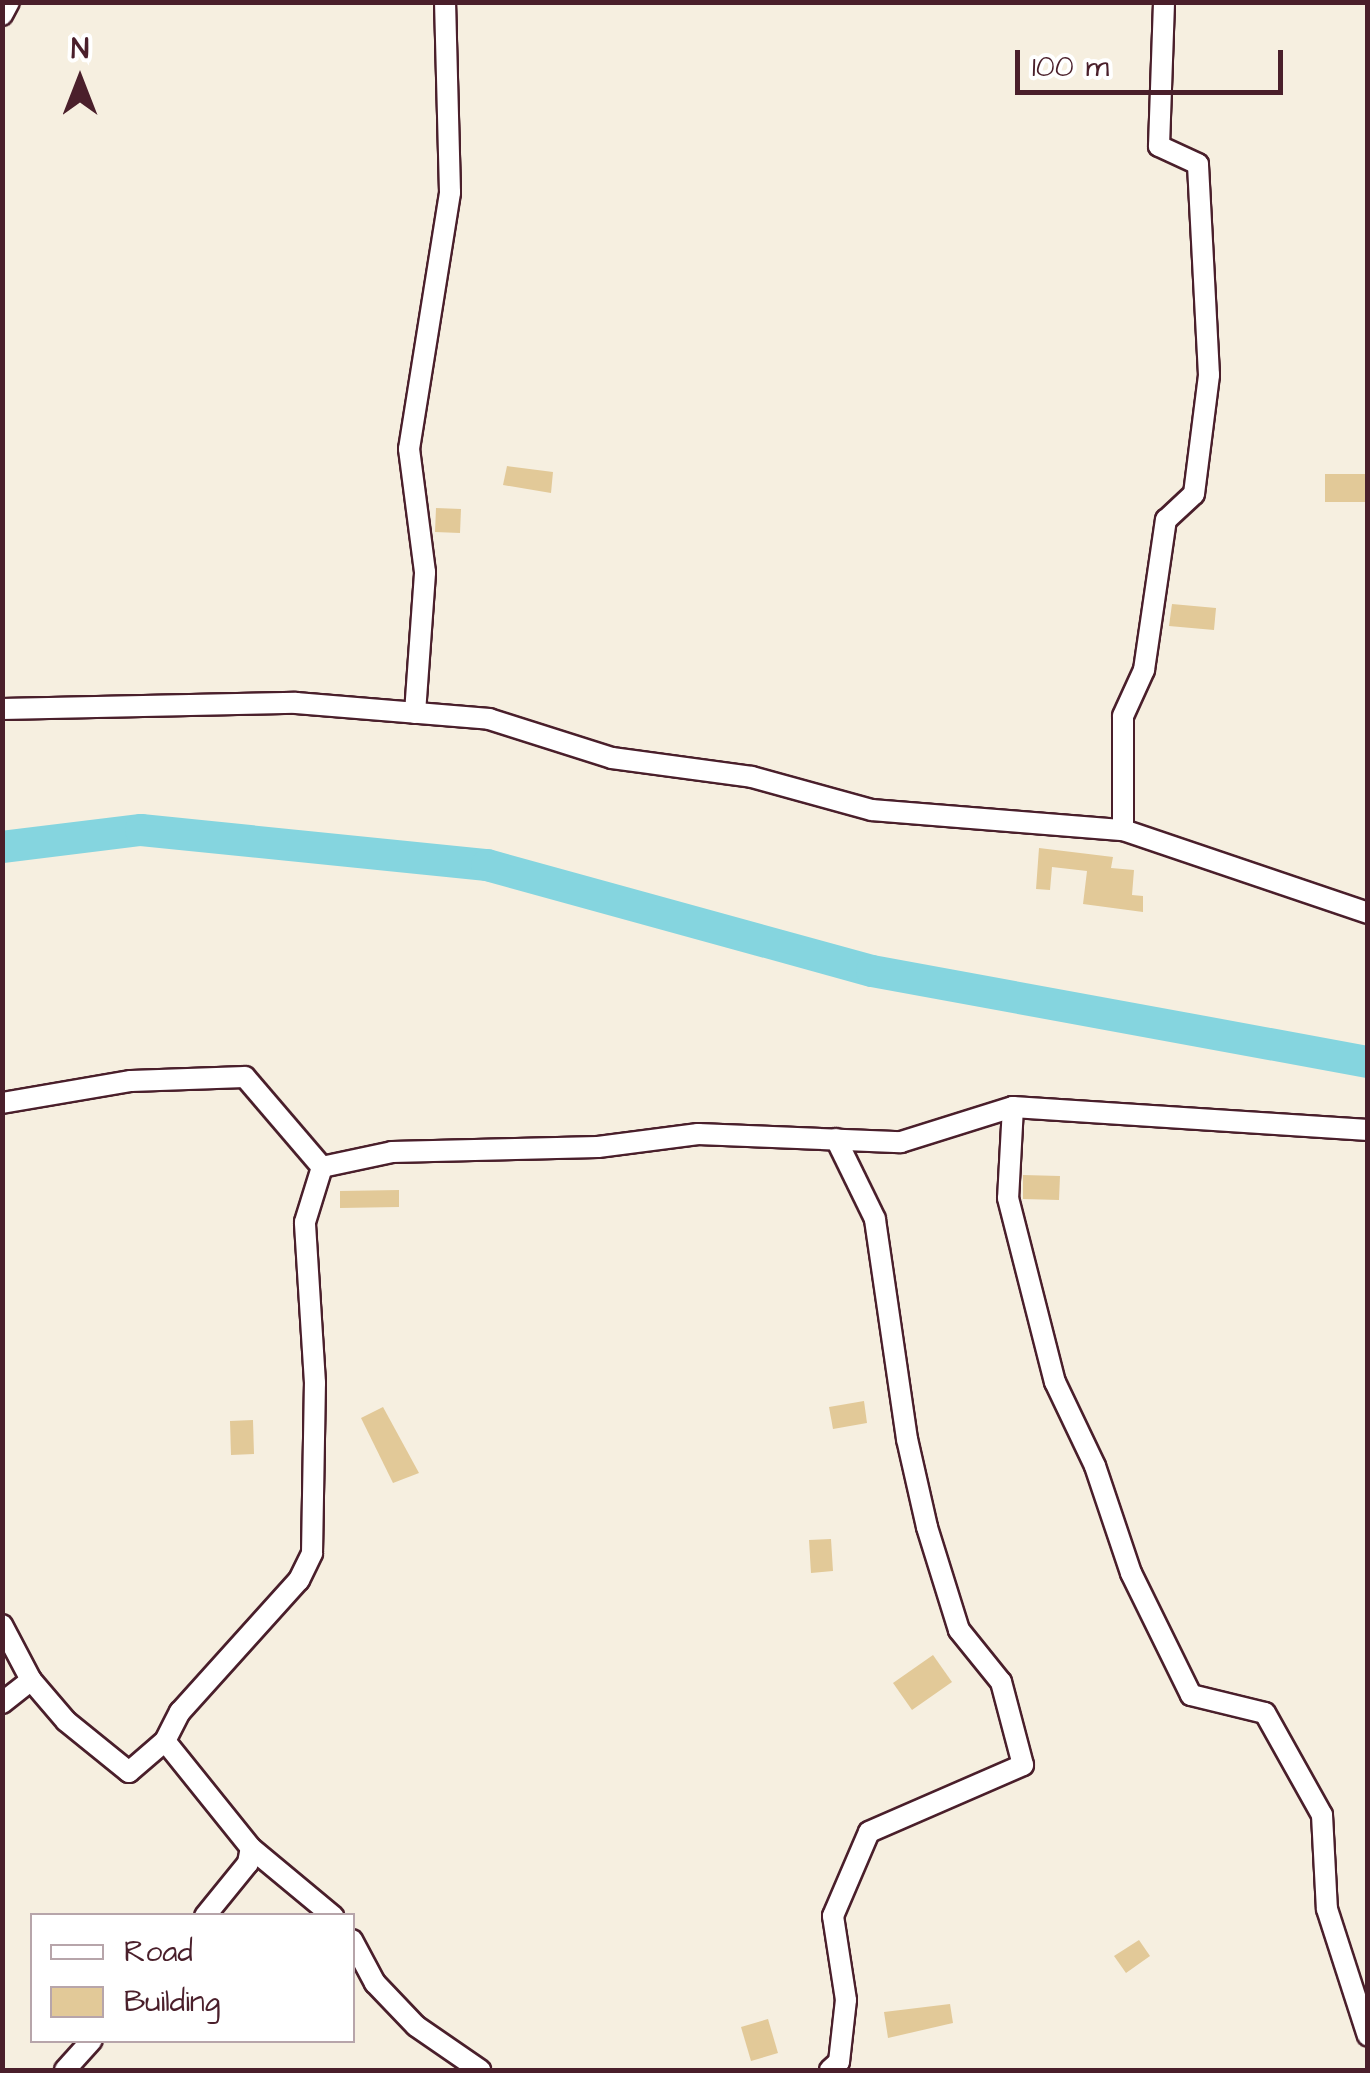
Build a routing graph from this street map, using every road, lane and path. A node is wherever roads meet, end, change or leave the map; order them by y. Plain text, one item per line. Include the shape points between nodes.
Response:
1 (9, 2) edge
2 (445, 2) edge
3 (1164, 2) edge
4 (2, 15) edge
5 (2, 709) edge
6 (415, 713) junction
7 (1123, 830) junction
8 (1368, 913) edge
9 (2, 1103) edge
10 (1012, 1107) junction
11 (1368, 1130) edge
12 (836, 1138) junction
13 (322, 1167) junction
14 (2, 1625) edge
15 (31, 1680) junction
16 (2, 1703) edge
17 (165, 1740) junction
18 (251, 1848) junction
19 (207, 1913) edge
20 (329, 1913) edge
21 (355, 1946) edge
22 (1368, 2036) edge
23 (89, 2043) edge
24 (65, 2070) edge
25 (480, 2070) edge
26 (830, 2070) edge

1 - 4 street
2 - 6 street via 450,192 409,449 425,572
3 - 7 street via 1159,146 1198,164 1208,376 1194,494 1166,520 1144,670 1123,716
5 - 6 street via 296,703
6 - 7 street via 489,719 612,758 752,776 872,810
7 - 8 street
9 - 13 street via 131,1081 246,1077
10 - 11 street
10 - 12 street via 901,1142
10 - 22 street via 1008,1198 1055,1382 1095,1466 1132,1572 1191,1695 1265,1713 1322,1815 1327,1909
12 - 13 street via 698,1134 598,1147 392,1152
12 - 26 street via 875,1220 907,1439 927,1527 959,1630 1001,1682 1023,1764 869,1832 833,1916 846,2000 839,2062
13 - 17 street via 305,1222 314,1383 312,1553 299,1580 180,1712
14 - 15 street
15 - 16 street
15 - 17 street via 66,1721 129,1772
17 - 18 street
18 - 19 street via 248,1862
18 - 20 street
21 - 25 street via 375,1984 402,2012
23 - 24 street

